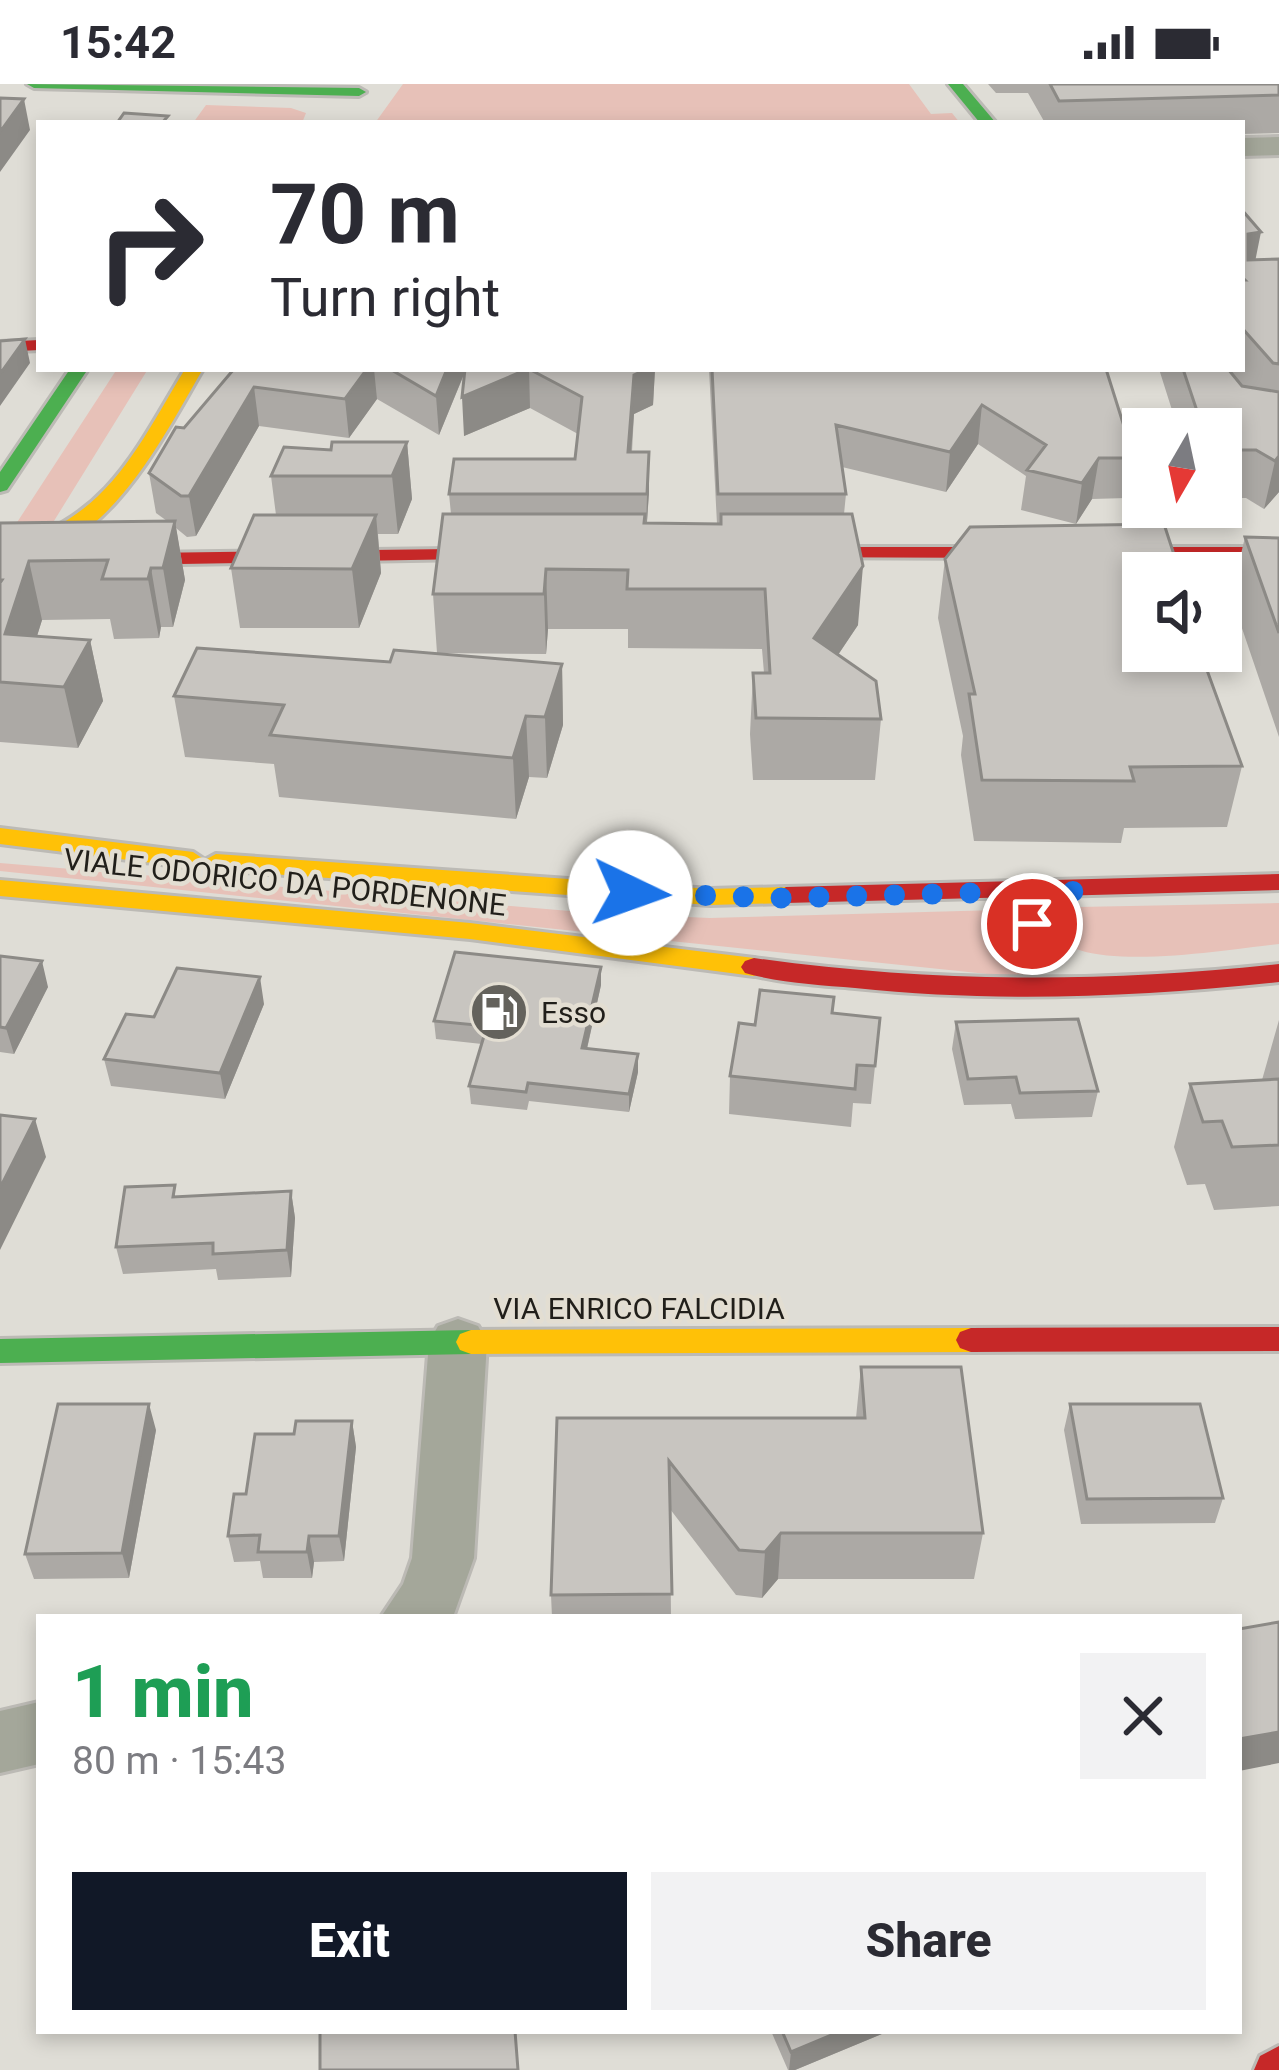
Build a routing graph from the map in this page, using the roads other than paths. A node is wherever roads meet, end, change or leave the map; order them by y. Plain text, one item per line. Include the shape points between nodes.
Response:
1 (34, 84) edge
2 (955, 84) edge
3 (361, 88) edge
4 (345, 120) edge
5 (985, 120) edge
6 (1279, 146) edge
7 (1245, 147) edge
8 (36, 345) edge
9 (0, 347) edge
10 (77, 372) edge
11 (191, 372) edge
12 (131, 471) junction
13 (0, 486) edge
14 (0, 547) edge
15 (1279, 553) edge
16 (242, 554) junction
17 (550, 554) edge
18 (736, 554) edge
19 (0, 560) edge
20 (0, 836) edge
21 (0, 847) edge
22 (194, 860) junction
23 (1279, 882) edge
24 (0, 888) edge
25 (1078, 890) junction
26 (1039, 910) dead end
27 (1050, 956) dead end
28 (1279, 963) edge
29 (1279, 973) edge
30 (1279, 1339) edge
31 (458, 1342) junction
32 (0, 1351) edge
33 (416, 1614) edge
34 (36, 1733) edge
35 (0, 1742) edge

1 - 3 main road
2 - 5 main road
3 - 4 main road
6 - 7 street
8 - 9 main road
10 - 13 main road
11 - 12 main road
12 - 14 main road via 68,539
12 - 16 main road via 136,526 159,540
15 - 18 main road
16 - 17 main road
16 - 19 main road
20 - 22 main road
21 - 22 main road, VIALE ODORICO DA PORDENONE
22 - 25 main road, VIALE ODORICO DA PORDENONE via 710,897
23 - 25 main road, VIALE ODORICO DA PORDENONE
24 - 29 main road, VIALE ODORICO DA PORDENONE via 229,905 931,988 1083,991
25 - 26 main road
27 - 28 main road via 1103,969
30 - 31 main road, VIA ENRICO FALCIDIA
31 - 32 main road, VIA ENRICO FALCIDIA
31 - 33 street via 443,1558
34 - 35 street

